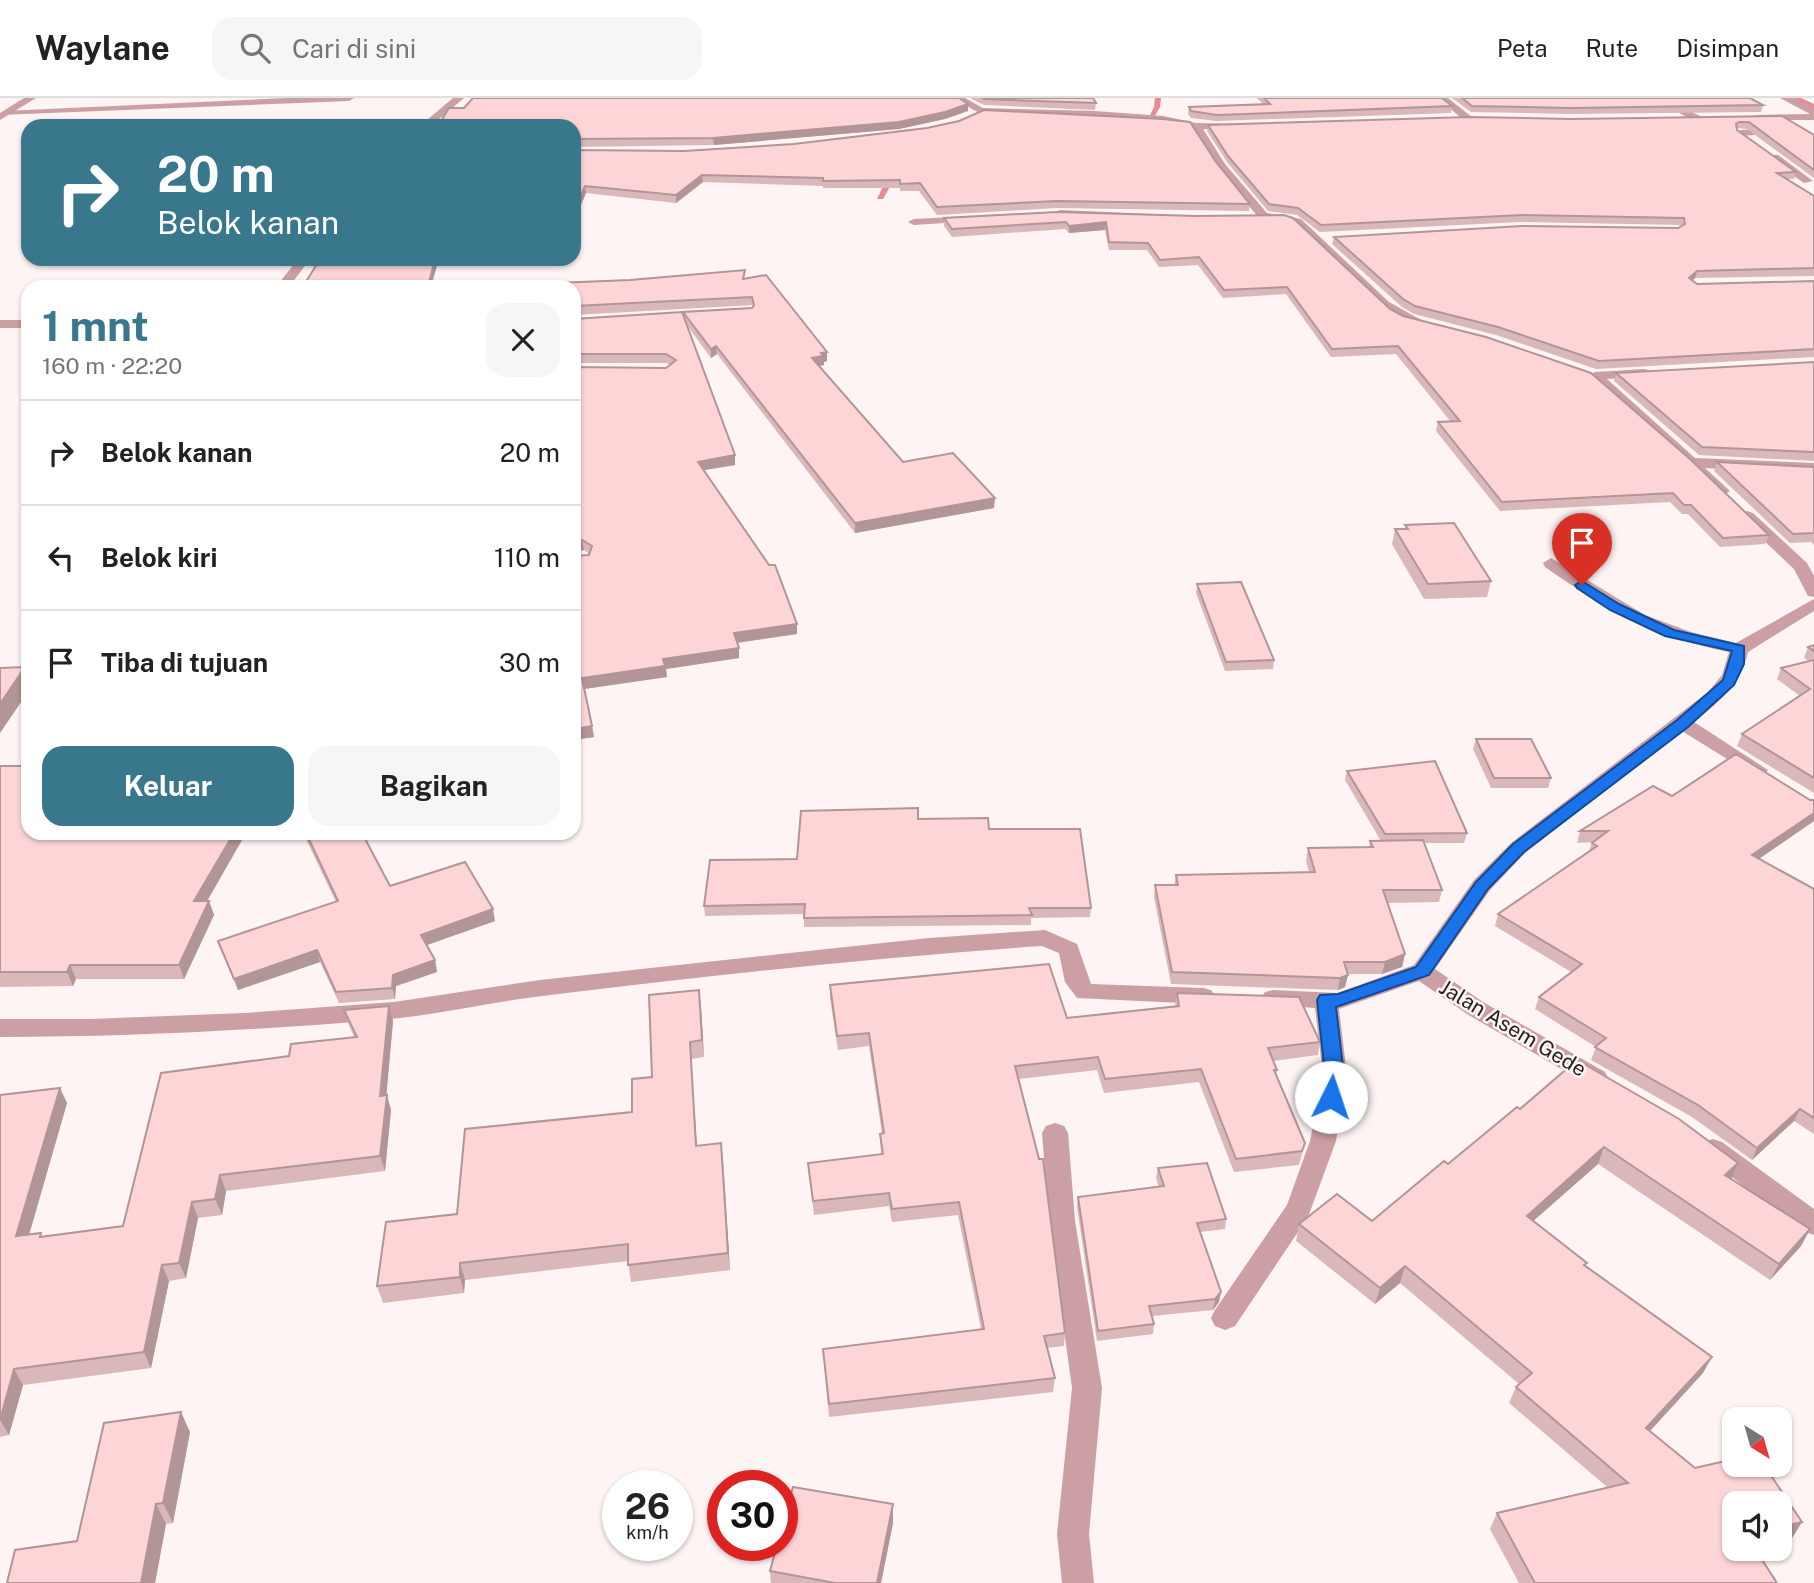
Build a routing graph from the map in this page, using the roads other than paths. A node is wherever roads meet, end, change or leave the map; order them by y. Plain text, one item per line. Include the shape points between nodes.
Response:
1 (31, 98) edge
2 (349, 98) edge
3 (459, 98) edge
4 (958, 98) edge
5 (1442, 98) edge
6 (1786, 98) edge
7 (1675, 107) edge
8 (981, 111) junction
9 (1814, 114) edge
10 (1, 115) edge
11 (970, 118) edge
12 (1468, 118) junction
13 (1482, 118) edge
14 (1711, 118) edge
15 (1749, 118) edge
16 (434, 119) edge
17 (1454, 119) edge
18 (1670, 119) edge
19 (1698, 119) junction
20 (1196, 126) junction
21 (1244, 126) edge
22 (1792, 131) edge
23 (1752, 141) edge
24 (1763, 149) edge
25 (1808, 181) edge
26 (1044, 214) edge
27 (979, 218) edge
28 (1184, 218) edge
29 (914, 222) dead end
30 (298, 266) edge
31 (288, 280) edge
32 (0, 324) edge
33 (21, 324) edge
34 (1431, 325) edge
35 (1664, 372) edge
36 (1694, 463) junction
37 (1814, 468) edge
38 (1551, 562) dead end
39 (1814, 592) edge
40 (1814, 604) edge
41 (1739, 649) junction
42 (1682, 723) junction
43 (1770, 778) edge
44 (1422, 971) junction
45 (1326, 1000) junction
46 (0, 1028) edge
47 (1621, 1092) edge
48 (1055, 1133) dead end
49 (1693, 1134) edge
50 (1814, 1224) edge
51 (1225, 1318) dead end
52 (1078, 1583) edge

1 - 10 street
2 - 10 street
3 - 16 street
4 - 8 street
5 - 12 street
6 - 9 street
7 - 19 street
8 - 11 street
8 - 20 street via 1139,117
9 - 15 street
12 - 13 street
12 - 17 street
14 - 19 street
18 - 19 street
20 - 21 street
20 - 34 street via 1256,216 1293,219 1321,238 1384,305
22 - 23 street via 1741,133
24 - 25 street
26 - 28 street
27 - 29 street
30 - 31 street
32 - 33 street
35 - 36 street via 1589,374
36 - 37 street
36 - 39 street via 1801,567
38 - 41 street via 1642,621 1692,640
40 - 41 street
41 - 42 street via 1729,682
42 - 43 street
42 - 44 street via 1518,848 1482,885
44 - 45 street via 1339,1001
44 - 47 street, Jalan Asem Gede via 1475,1008
45 - 46 street via 1085,992 1077,982 1069,949 1045,938 915,947 540,988 394,1010 245,1021
45 - 51 street via 1335,1075 1323,1141 1299,1209
48 - 52 street via 1062,1221 1087,1388 1073,1534
49 - 50 street

